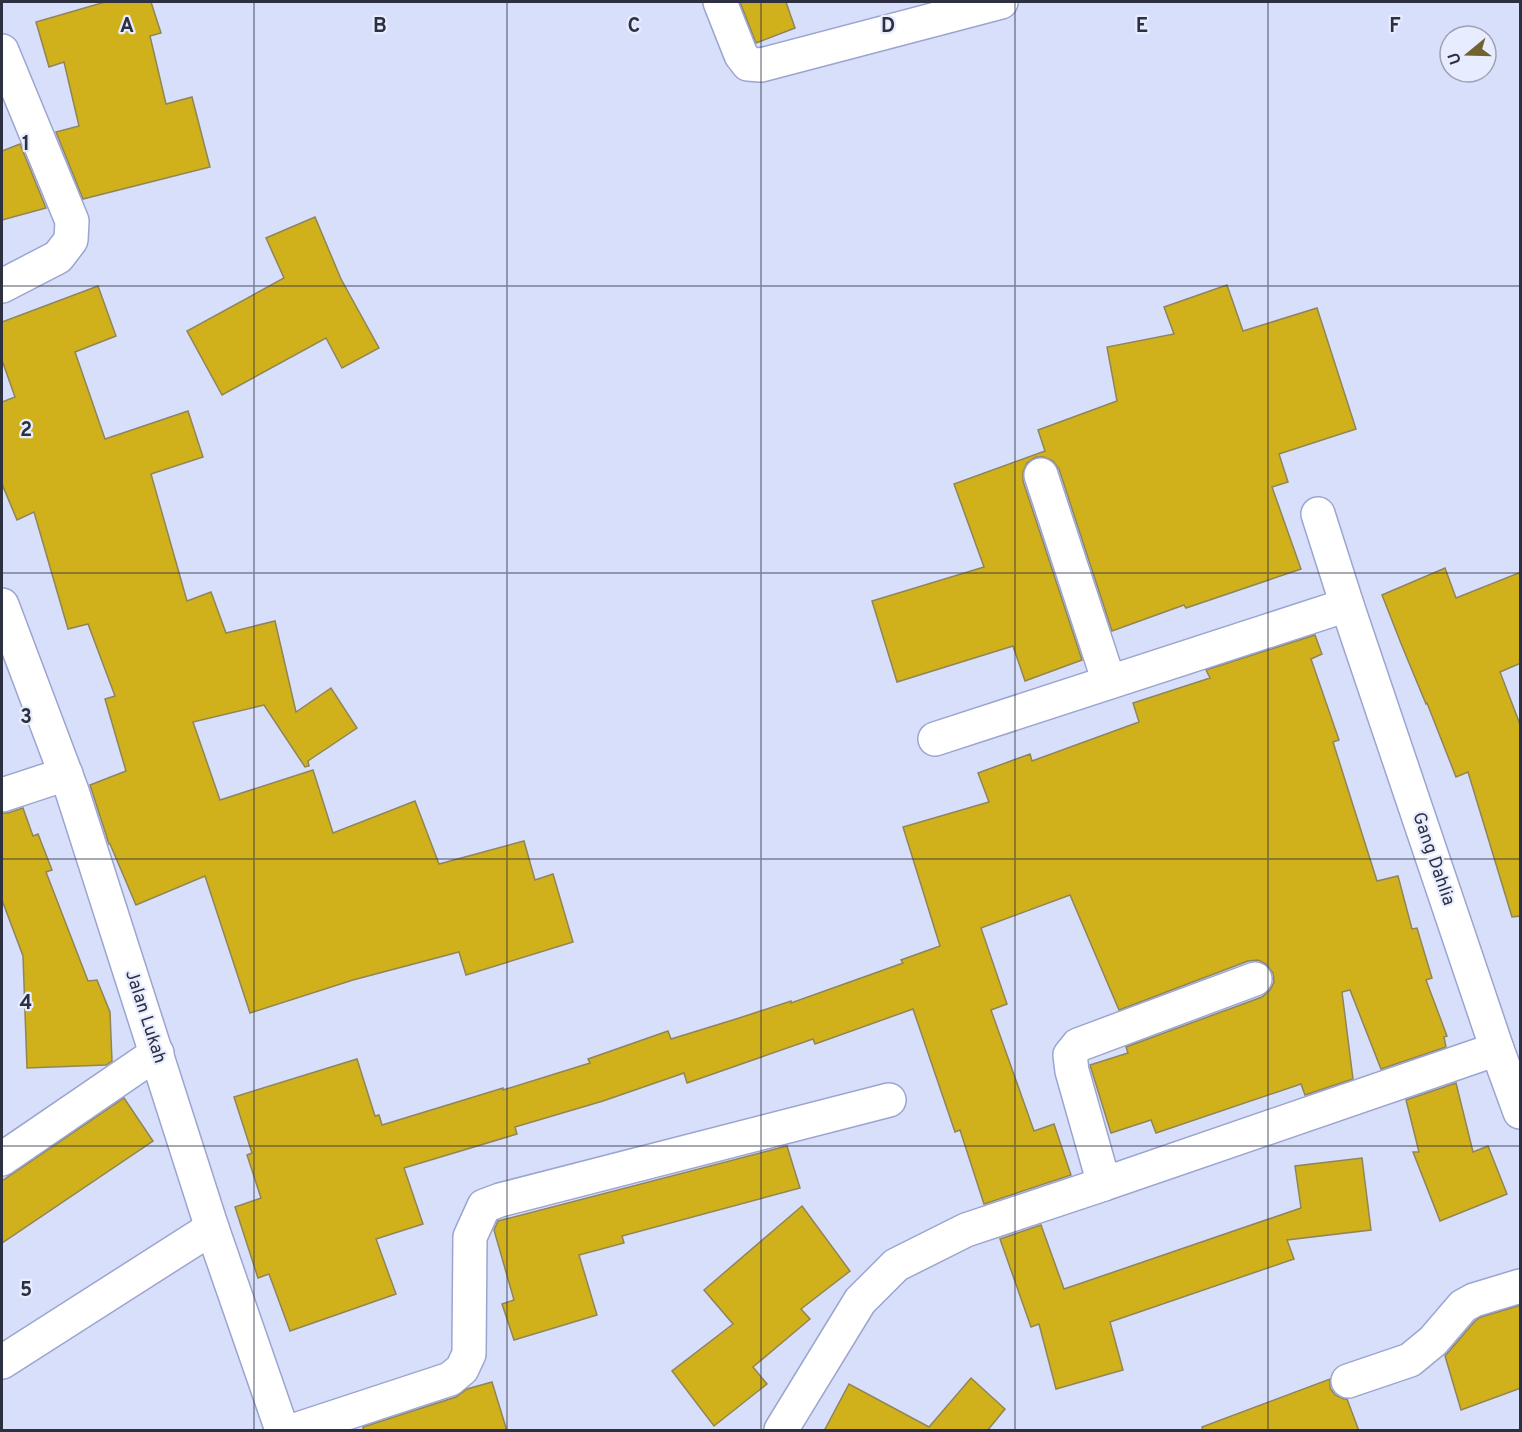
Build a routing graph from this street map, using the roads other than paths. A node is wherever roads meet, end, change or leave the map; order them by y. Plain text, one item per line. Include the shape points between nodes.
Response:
1 (720, 2) edge
2 (1001, 2) edge
3 (2, 51) edge
4 (2, 286) edge
5 (1041, 476) dead end
6 (1318, 514) dead end
7 (2, 605) edge
8 (1347, 605) junction
9 (1109, 682) junction
10 (935, 739) dead end
11 (66, 774) junction
12 (2, 795) edge
13 (1255, 979) dead end
14 (1497, 1049) junction
15 (157, 1053) junction
16 (889, 1100) dead end
17 (1520, 1111) edge
18 (2, 1158) edge
19 (1104, 1184) junction
20 (212, 1228) junction
21 (1521, 1286) edge
22 (2, 1362) edge
23 (1348, 1381) dead end
24 (282, 1431) edge
25 (296, 1431) edge
26 (781, 1431) edge

1 - 2 street via 741,54 748,64 761,65
3 - 4 street via 72,221 71,240 58,257
5 - 9 street
6 - 8 street, Gang Dahlia
7 - 11 street, Jalan Lukah
8 - 9 street
8 - 14 street, Gang Dahlia
9 - 10 street
11 - 12 street
11 - 15 street, Jalan Lukah
13 - 19 street via 1078,1045 1070,1055
14 - 17 street, Gang Dahlia
14 - 19 street
15 - 18 street
15 - 20 street, Jalan Lukah
16 - 25 street via 484,1206 470,1237 469,1354 462,1369 450,1379
19 - 26 street via 966,1230 896,1265 860,1301
20 - 22 street
20 - 24 street, Jalan Lukah
21 - 23 street via 1463,1306 1433,1341 1410,1360

